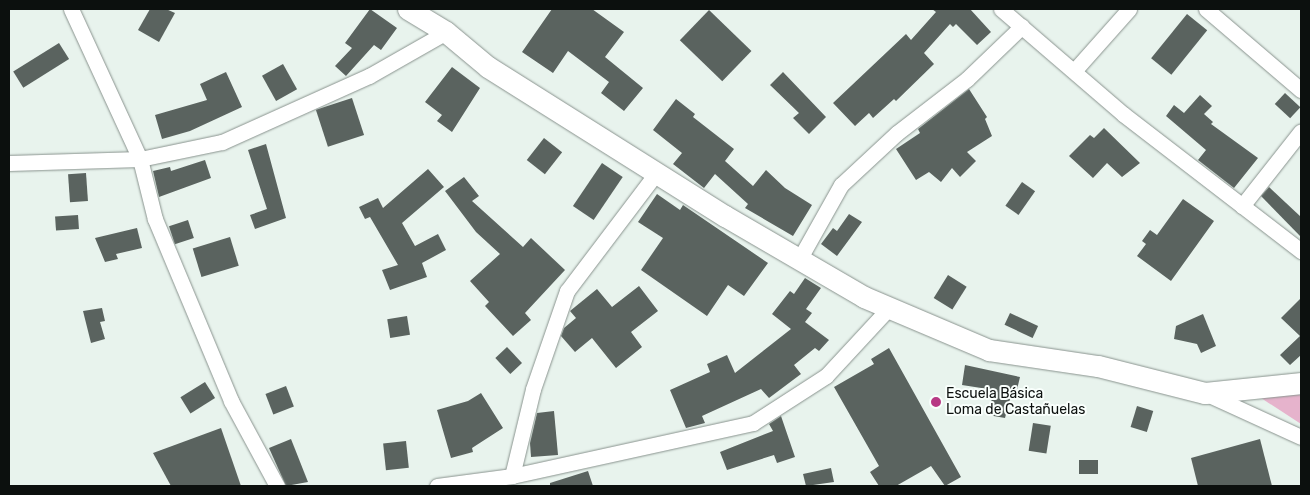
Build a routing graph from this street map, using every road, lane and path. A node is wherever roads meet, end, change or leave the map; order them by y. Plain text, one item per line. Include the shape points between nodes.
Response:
1 (71, 9) edge
2 (408, 9) edge
3 (1001, 9) edge
4 (1129, 9) edge
5 (1206, 9) edge
6 (1022, 26) junction
7 (446, 32) junction
8 (1074, 71) junction
9 (1301, 90) edge
10 (1301, 131) edge
11 (140, 160) junction
12 (9, 163) edge
13 (657, 172) junction
14 (1242, 206) junction
15 (1301, 251) edge
16 (800, 258) junction
17 (889, 308) junction
18 (1301, 383) edge
19 (1206, 393) junction
20 (1301, 437) edge
21 (512, 476) junction
22 (277, 486) edge
23 (437, 486) edge

1 - 11 street
2 - 7 main road
3 - 6 street
4 - 8 street
5 - 9 street
6 - 8 street
6 - 16 street via 967,79 897,133 841,185
7 - 11 street via 369,76 222,142
7 - 13 main road via 488,67
8 - 14 street via 1123,114
10 - 14 street
11 - 12 street
11 - 22 street via 154,219 227,392
13 - 16 main road via 725,216
13 - 21 street via 567,291 533,389
14 - 15 street
16 - 17 main road via 864,298
17 - 19 main road via 989,350 1098,366
17 - 21 street via 826,376 753,423
18 - 19 main road
19 - 20 street
21 - 23 street

